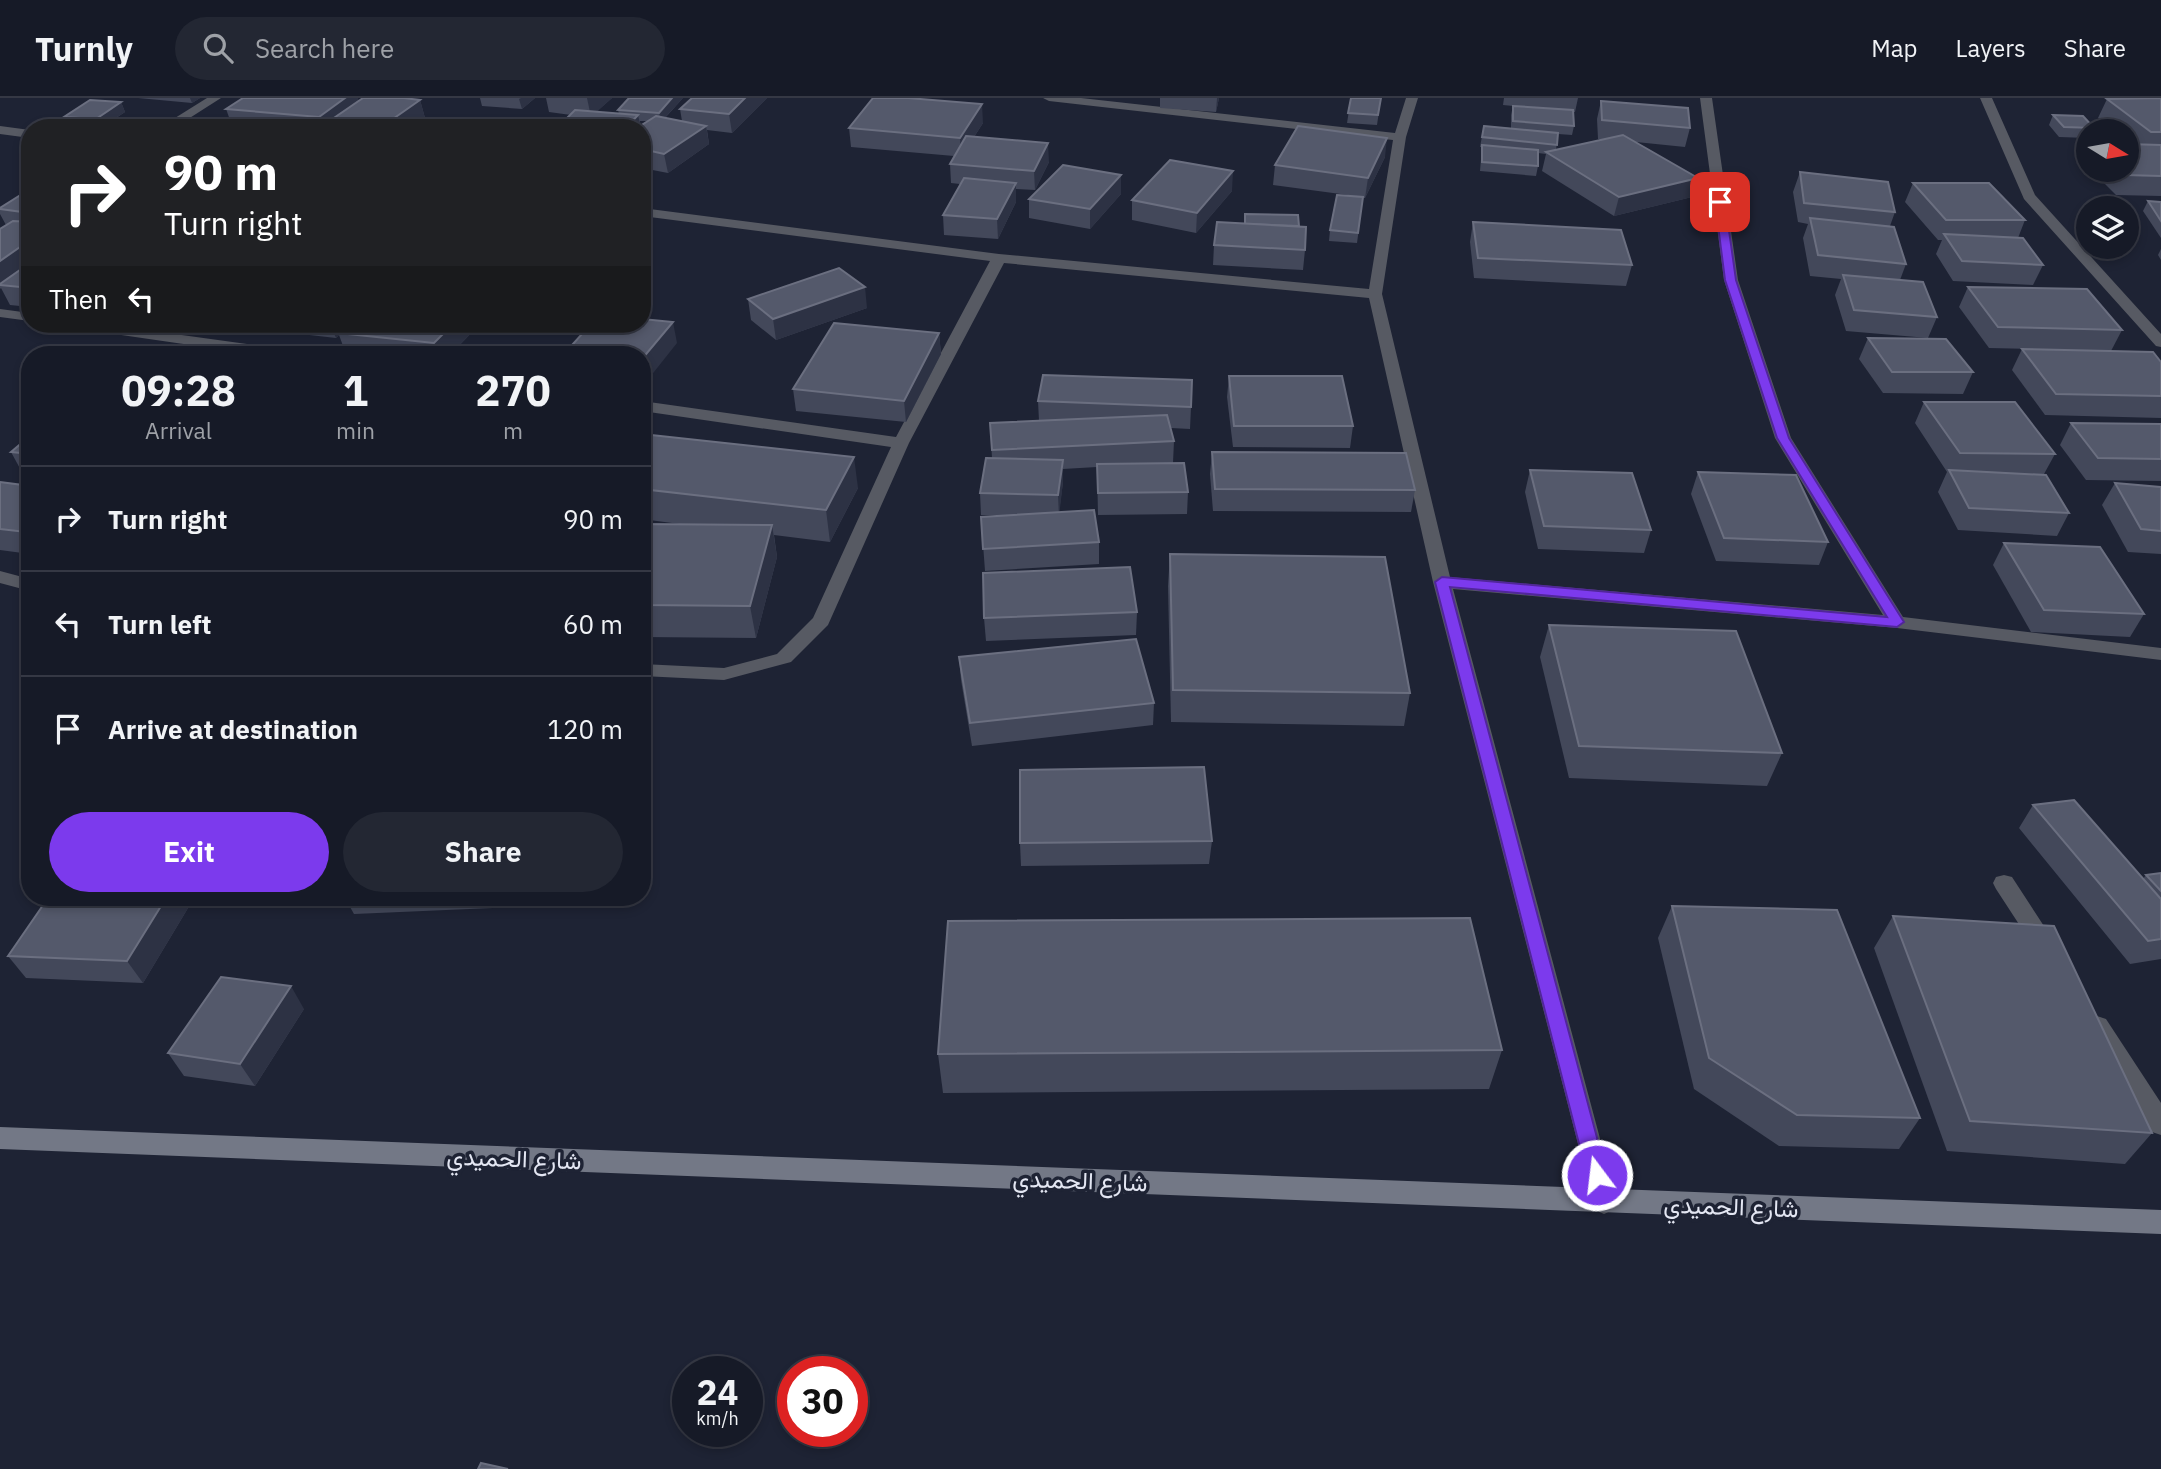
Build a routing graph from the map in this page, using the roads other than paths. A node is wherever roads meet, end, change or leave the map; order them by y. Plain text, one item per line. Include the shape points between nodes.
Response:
1 (215, 98) edge
2 (1049, 98) edge
3 (1412, 98) edge
4 (1706, 98) edge
5 (1986, 98) edge
6 (1098, 100) edge
7 (180, 119) edge
8 (0, 130) edge
9 (21, 133) edge
10 (1401, 136) junction
11 (651, 213) edge
12 (999, 257) junction
13 (1375, 294) junction
14 (0, 313) edge
15 (21, 316) edge
16 (140, 333) edge
17 (2161, 343) edge
18 (228, 346) edge
19 (651, 407) edge
20 (901, 443) junction
21 (0, 577) edge
22 (1442, 582) junction
23 (21, 583) edge
24 (1897, 622) junction
25 (2161, 654) edge
26 (651, 670) edge
27 (2004, 883) dead end
28 (2056, 963) edge
29 (2086, 1009) edge
30 (2161, 1124) edge
31 (0, 1138) edge
32 (1604, 1202) junction
33 (2161, 1222) edge

1 - 7 street
2 - 6 street
3 - 10 street
4 - 24 street via 1731,280 1783,438
5 - 17 street via 2029,196
6 - 10 street
8 - 9 street
10 - 13 street
11 - 12 street
12 - 13 street
12 - 20 street
13 - 22 street
14 - 15 street
16 - 18 street
19 - 20 street
20 - 26 street via 821,621 784,658 724,674
21 - 23 street
22 - 24 street
22 - 32 street
24 - 25 street
27 - 28 street
29 - 30 street
31 - 32 street, شارع الحميدي
32 - 33 street, شارع الحميدي

